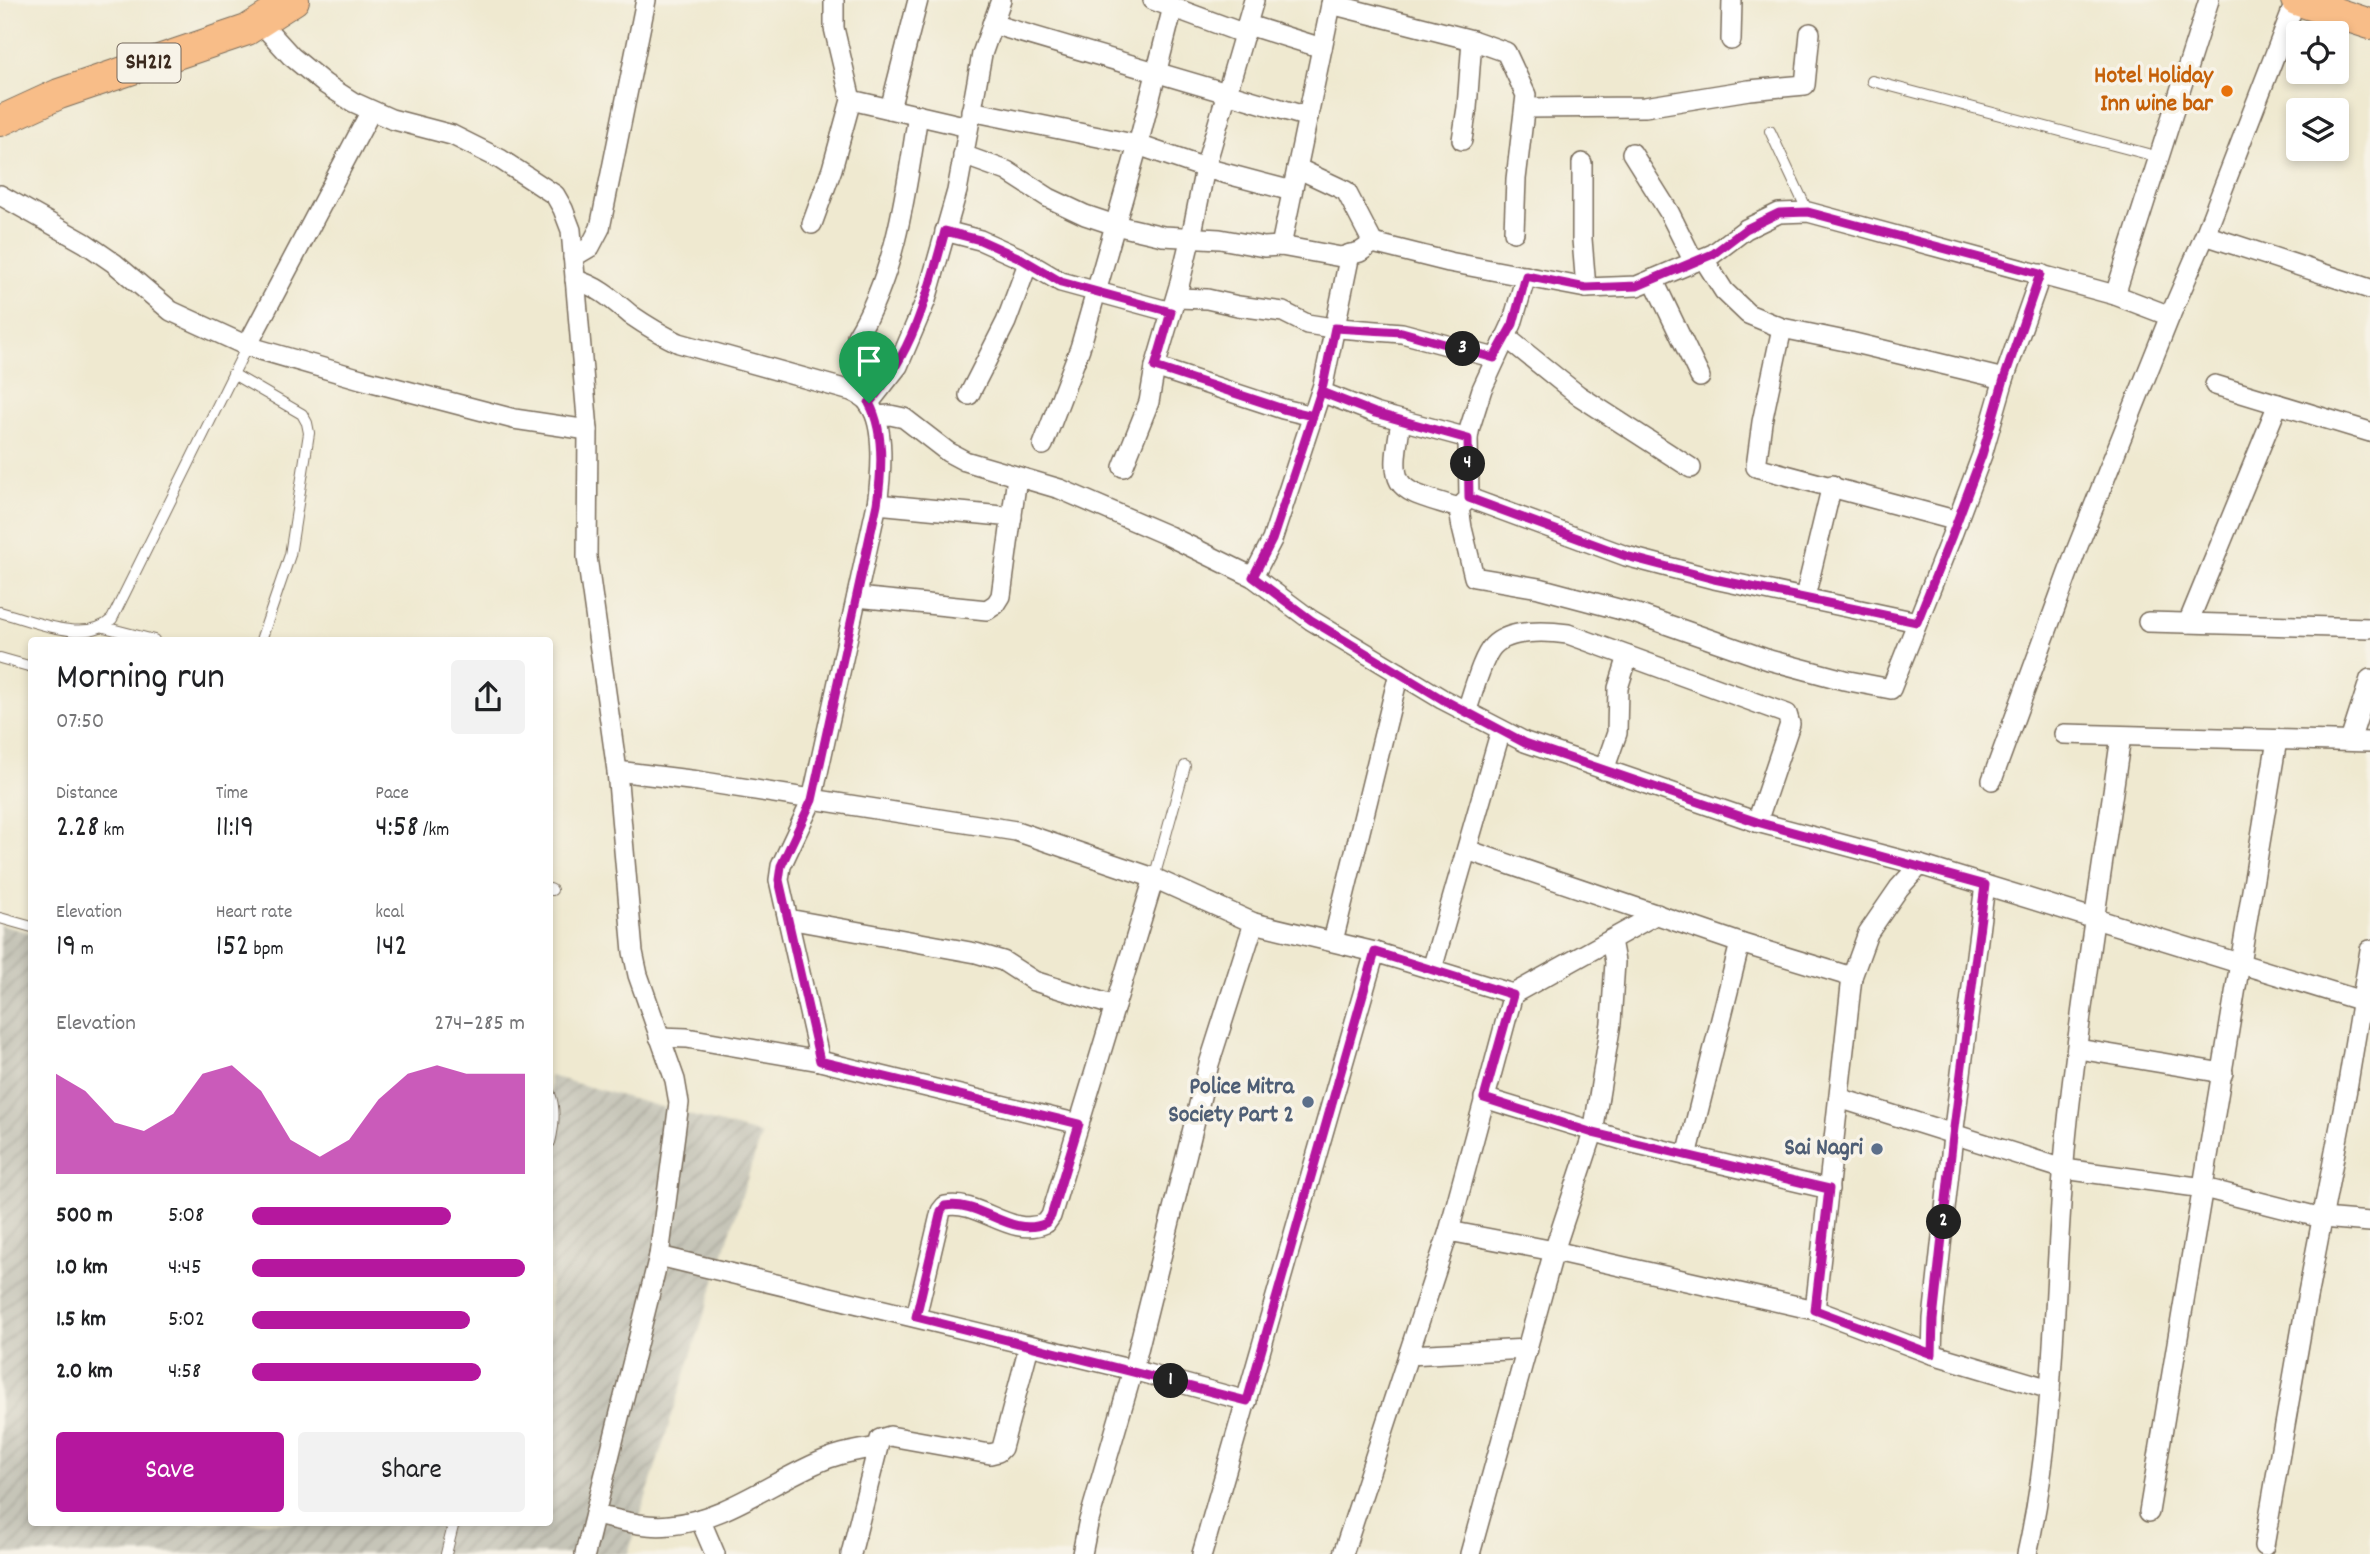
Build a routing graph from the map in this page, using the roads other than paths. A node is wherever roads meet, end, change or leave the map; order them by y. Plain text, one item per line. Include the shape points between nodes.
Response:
1 (294, 0) edge
2 (646, 0) edge
3 (834, 0) edge
4 (918, 0) edge
5 (1001, 0) edge
6 (1153, 0) edge
7 (1254, 0) edge
8 (1732, 0) edge
9 (2208, 0) edge
10 (2296, 0) edge
11 (1332, 2) edge
12 (1173, 8) junction
13 (260, 22) junction
14 (992, 24) junction
15 (2370, 24) edge
16 (1247, 29) junction
17 (1810, 33) dead end
18 (1472, 40) junction
19 (1731, 40) dead end
20 (1322, 48) junction
21 (1157, 72) junction
22 (1872, 80) dead end
23 (1228, 92) junction
24 (851, 100) junction
25 (1525, 108) junction
26 (890, 109) junction
27 (371, 111) junction
28 (918, 116) junction
29 (1308, 117) junction
30 (970, 119) junction
31 (0, 120) edge
32 (1770, 131) dead end
33 (1462, 140) dead end
34 (1138, 145) junction
35 (1632, 153) dead end
36 (963, 155) junction
37 (2159, 157) junction
38 (1582, 163) dead end
39 (1205, 168) junction
40 (1297, 168) junction
41 (1292, 191) junction
42 (0, 195) edge
43 (1808, 212) junction
44 (812, 224) dead end
45 (1115, 225) junction
46 (945, 231) junction
47 (1514, 232) dead end
48 (2206, 235) junction
49 (1191, 238) junction
50 (1373, 243) junction
51 (1281, 246) junction
52 (1350, 254) junction
53 (573, 257) junction
54 (1698, 260) junction
55 (1028, 262) junction
56 (2040, 274) junction
57 (1526, 276) junction
58 (575, 279) junction
59 (1653, 279) junction
60 (1586, 288) junction
61 (2370, 289) edge
62 (1096, 293) junction
63 (2115, 295) junction
64 (1173, 305) junction
65 (2170, 316) junction
66 (1335, 328) junction
67 (1782, 328) junction
68 (857, 336) dead end
69 (1506, 337) junction
70 (247, 346) junction
71 (1494, 358) junction
72 (1155, 367) junction
73 (233, 374) junction
74 (1700, 377) dead end
75 (2004, 379) junction
76 (2215, 385) dead end
77 (1321, 392) junction
78 (969, 395) dead end
79 (2277, 404) junction
80 (873, 410) junction
81 (1313, 416) junction
82 (1401, 421) junction
83 (588, 430) junction
84 (2370, 432) edge
85 (1468, 439) junction
86 (1043, 445) dead end
87 (1123, 467) dead end
88 (1691, 468) dead end
89 (1017, 477) junction
90 (1832, 485) junction
91 (1464, 503) junction
92 (877, 504) junction
93 (1012, 517) junction
94 (1958, 521) junction
95 (1253, 577) junction
96 (857, 597) junction
97 (1804, 597) junction
98 (0, 612) edge
99 (1917, 622) junction
100 (2148, 622) dead end
101 (2189, 623) junction
102 (104, 627) junction
103 (2370, 628) edge
104 (142, 637) edge
105 (262, 637) edge
106 (1628, 656) junction
107 (0, 658) edge
108 (28, 666) edge
109 (1399, 673) junction
110 (2370, 679) edge
111 (1466, 712) junction
112 (1501, 730) junction
113 (2064, 734) dead end
114 (2121, 736) junction
115 (2277, 740) junction
116 (2360, 742) edge
117 (1185, 766) dead end
118 (1604, 770) junction
119 (617, 771) junction
120 (1992, 780) dead end
121 (812, 800) junction
122 (1757, 822) junction
123 (1467, 850) junction
124 (1920, 865) junction
125 (1154, 878) junction
126 (1985, 885) junction
127 (1657, 914) junction
128 (0, 918) edge
129 (2096, 918) junction
130 (788, 919) junction
131 (1254, 923) junction
132 (28, 926) edge
133 (1611, 940) junction
134 (1334, 942) junction
135 (1740, 943) junction
136 (2370, 950) edge
137 (1375, 952) junction
138 (2240, 964) junction
139 (1432, 969) junction
140 (1852, 977) junction
141 (1513, 995) junction
142 (2362, 1001) junction
143 (1115, 1006) junction
144 (659, 1037) junction
145 (2078, 1049) junction
146 (820, 1061) junction
147 (2223, 1073) junction
148 (1484, 1098) junction
149 (1839, 1098) junction
150 (553, 1102) edge
151 (1079, 1124) junction
152 (553, 1128) edge
153 (1593, 1133) junction
154 (1953, 1136) junction
155 (1687, 1156) junction
156 (2064, 1169) junction
157 (2204, 1188) junction
158 (1829, 1189) junction
159 (2322, 1218) junction
160 (2370, 1222) edge
161 (1449, 1231) junction
162 (1554, 1251) junction
163 (659, 1256) junction
164 (1815, 1310) junction
165 (916, 1317) junction
166 (1029, 1346) junction
167 (1528, 1349) junction
168 (1932, 1354) junction
169 (1408, 1355) junction
170 (1133, 1370) junction
171 (2050, 1389) junction
172 (1247, 1401) junction
173 (877, 1447) junction
174 (2149, 1512) dead end
175 (595, 1516) junction
176 (700, 1518) junction
177 (453, 1526) edge
178 (2264, 1550) edge
179 (446, 1554) edge
180 (585, 1554) edge
181 (715, 1554) edge
182 (851, 1554) edge
183 (1082, 1554) edge
184 (1202, 1554) edge
185 (1342, 1554) edge
186 (1470, 1554) edge
187 (2027, 1554) edge

1 - 13 main road, SH212
2 - 53 street via 600,228 590,247
3 - 24 street via 834,27
4 - 26 street
5 - 14 street
6 - 12 street
7 - 16 street
8 - 19 street
9 - 37 street
10 - 15 main road
10 - 48 street
11 - 18 street
11 - 20 street
12 - 16 street
12 - 21 street
13 - 27 street via 325,84
13 - 31 main road, SH212 via 59,94
14 - 21 street
14 - 30 street
16 - 20 street
16 - 23 street
17 - 25 street via 1805,85 1645,107
18 - 25 street via 1506,52 1526,95
18 - 33 street
20 - 29 street
21 - 23 street
21 - 34 street
22 - 37 lane
23 - 29 street
23 - 39 street
24 - 26 street
24 - 44 street
25 - 47 street
26 - 28 street
27 - 53 street via 452,135 542,185 563,209 571,230
27 - 70 street
28 - 30 street
28 - 68 street via 891,258 870,315
29 - 40 street
30 - 34 street
30 - 36 street
32 - 43 lane
34 - 39 street
34 - 45 street
35 - 54 street
36 - 45 street via 1007,171 1049,198
36 - 46 street
37 - 63 street
38 - 60 street
39 - 41 street
39 - 49 street
40 - 41 street
40 - 50 street via 1346,191
41 - 51 street
42 - 70 street via 85,243 171,311
43 - 54 street via 1779,213
43 - 56 street
45 - 49 street
45 - 62 street
46 - 55 street via 980,240
46 - 80 street via 926,300
48 - 61 street
48 - 65 street
49 - 51 street
49 - 64 street
50 - 52 street
50 - 57 street
51 - 52 street via 1341,257
52 - 66 street
53 - 58 street
54 - 59 street
54 - 67 street via 1748,314
55 - 62 street via 1061,282
55 - 78 street via 1006,322
56 - 63 street
56 - 75 street
57 - 60 street
57 - 69 street
58 - 80 street via 606,293 657,333 851,391
58 - 83 street
59 - 60 street via 1637,286
59 - 74 street
62 - 64 street
62 - 86 street
63 - 65 street
64 - 66 street via 1207,299 1283,312 1307,324
64 - 72 street
65 - 120 street via 2076,551
66 - 71 street via 1402,332
66 - 77 street
67 - 75 street
67 - 90 street via 1756,467
69 - 71 street
69 - 88 street via 1578,395
70 - 73 lane
70 - 83 street via 514,419
71 - 85 street
72 - 81 street
72 - 87 street via 1149,402
73 - 102 lane
73 - 105 lane via 302,414 309,433 290,555
75 - 94 street
76 - 79 street
77 - 81 street
77 - 82 street
79 - 84 street
79 - 101 street
80 - 89 street via 904,418 964,461
80 - 92 street via 881,468
81 - 95 street via 1272,540
82 - 85 street
82 - 91 street via 1395,469 1404,488
83 - 119 street via 587,557
85 - 91 street
89 - 93 street
89 - 95 street via 1082,498
90 - 94 street
90 - 97 street
91 - 97 street via 1626,556
91 - 99 street via 1462,528 1474,577 1539,588 1637,614 1769,660 1844,680 1891,689
92 - 93 street
92 - 96 street
93 - 96 street via 1001,596 987,610
94 - 99 street
95 - 109 street via 1311,620
96 - 121 street
97 - 99 street
98 - 102 lane via 70,630
100 - 101 street
101 - 103 street
102 - 104 lane
106 - 111 street via 1554,632 1504,638 1486,658
106 - 118 street via 1618,688 1617,733
106 - 122 street via 1789,717
107 - 108 lane
109 - 111 street
109 - 134 street
110 - 116 street
111 - 112 street
112 - 118 street
112 - 123 street
113 - 114 street
114 - 115 street
114 - 129 street
115 - 116 street
115 - 138 street
117 - 125 lane
118 - 122 street
119 - 121 street
119 - 144 street via 633,952
121 - 125 street via 1016,831
121 - 130 street via 781,866 780,889
122 - 124 street
123 - 127 street
123 - 139 street
124 - 126 street
124 - 140 street via 1868,933
125 - 131 street
125 - 143 street
126 - 129 street
126 - 154 street
127 - 133 street
127 - 135 street
128 - 132 lane
129 - 138 street
129 - 145 street
130 - 143 street via 976,953 1003,961 1041,983
130 - 146 street
131 - 134 street
131 - 170 street via 1209,1064
133 - 141 street
133 - 153 street via 1615,962 1611,1023
134 - 137 street
135 - 140 street
135 - 155 street
136 - 142 street
137 - 139 street
137 - 172 street
138 - 142 street
138 - 147 street
139 - 141 street
140 - 149 street
141 - 148 street
142 - 159 street
143 - 151 street
144 - 146 street
144 - 163 street via 678,1103
145 - 147 street
145 - 156 street
146 - 151 street
147 - 157 street
148 - 153 street
148 - 161 street
149 - 154 street
149 - 158 street
150 - 152 lane
151 - 165 street via 1046,1223 1025,1228 962,1206 945,1206
153 - 155 street
153 - 162 street
154 - 156 street
154 - 168 street
155 - 158 street
156 - 157 street
156 - 171 street
157 - 159 street
157 - 174 street
158 - 164 street
159 - 160 street
159 - 178 street
161 - 162 street
161 - 169 street
162 - 164 street
162 - 167 street
163 - 165 street
163 - 175 street
164 - 168 street
165 - 166 street
166 - 170 street
166 - 173 street via 998,1452 890,1436 880,1439
167 - 169 street
167 - 186 street
168 - 171 street
169 - 185 street
170 - 172 street
170 - 183 street
171 - 187 street
172 - 184 street
173 - 176 street via 823,1460
173 - 182 street
175 - 176 street via 648,1525
175 - 180 street
176 - 181 street
177 - 179 lane

